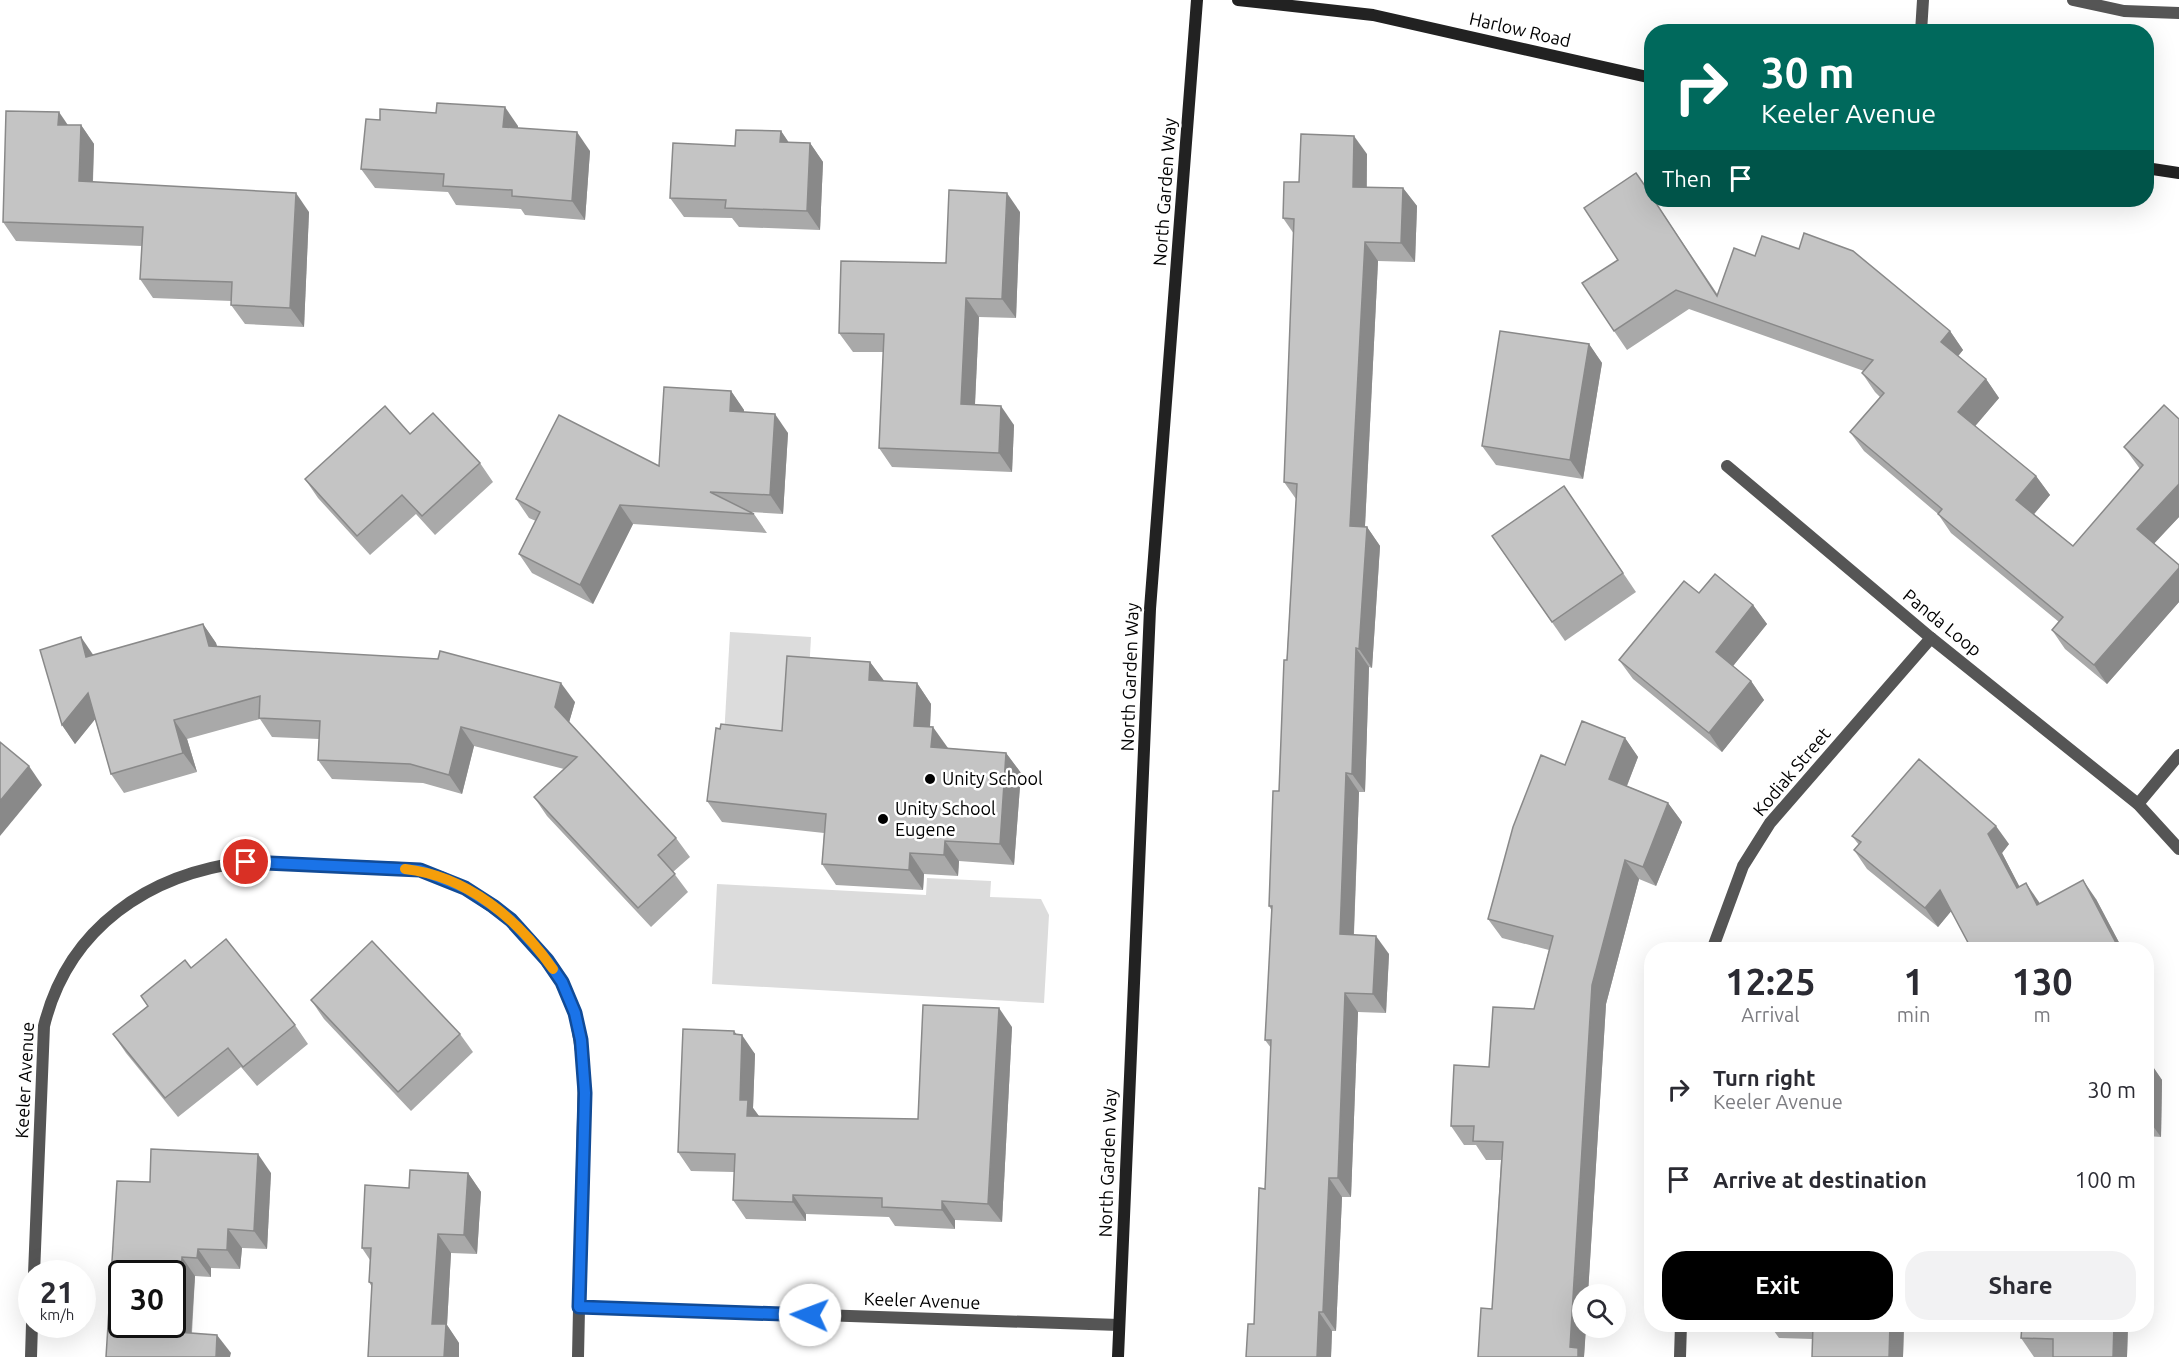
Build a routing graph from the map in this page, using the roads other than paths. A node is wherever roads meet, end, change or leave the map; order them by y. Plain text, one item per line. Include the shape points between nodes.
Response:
1 (1197, 0) edge
2 (1239, 0) edge
3 (1923, 0) edge
4 (2073, 0) edge
5 (2179, 13) edge
6 (1922, 24) edge
7 (1644, 76) edge
8 (2154, 169) edge
9 (2179, 173) edge
10 (1727, 466) dead end
11 (1931, 638) junction
12 (2179, 755) edge
13 (2138, 804) junction
14 (2179, 849) edge
15 (1715, 942) edge
16 (35, 1260) edge
17 (579, 1307) junction
18 (1119, 1326) junction
19 (1681, 1332) edge
20 (32, 1338) edge
21 (31, 1357) edge
22 (578, 1357) edge
23 (1118, 1357) edge
24 (1680, 1357) edge

1 - 18 street, North Garden Way via 1150,609
2 - 7 street, Harlow Road via 1373,15
3 - 6 street
4 - 5 street via 2124,11
8 - 9 street
10 - 11 street, Panda Loop
11 - 13 street, Panda Loop
11 - 15 street, Kodiak Street via 1770,823 1743,866
12 - 13 street
13 - 14 street, Panda Loop
16 - 17 street, Keeler Avenue via 44,1026 50,1001 79,947 103,923 159,886 219,865 246,862 401,868 420,870 465,888 511,920 562,982 575,1013 585,1093
17 - 18 street, Keeler Avenue
17 - 22 street, Keeler Avenue
18 - 23 street, North Garden Way
19 - 24 street
20 - 21 street

